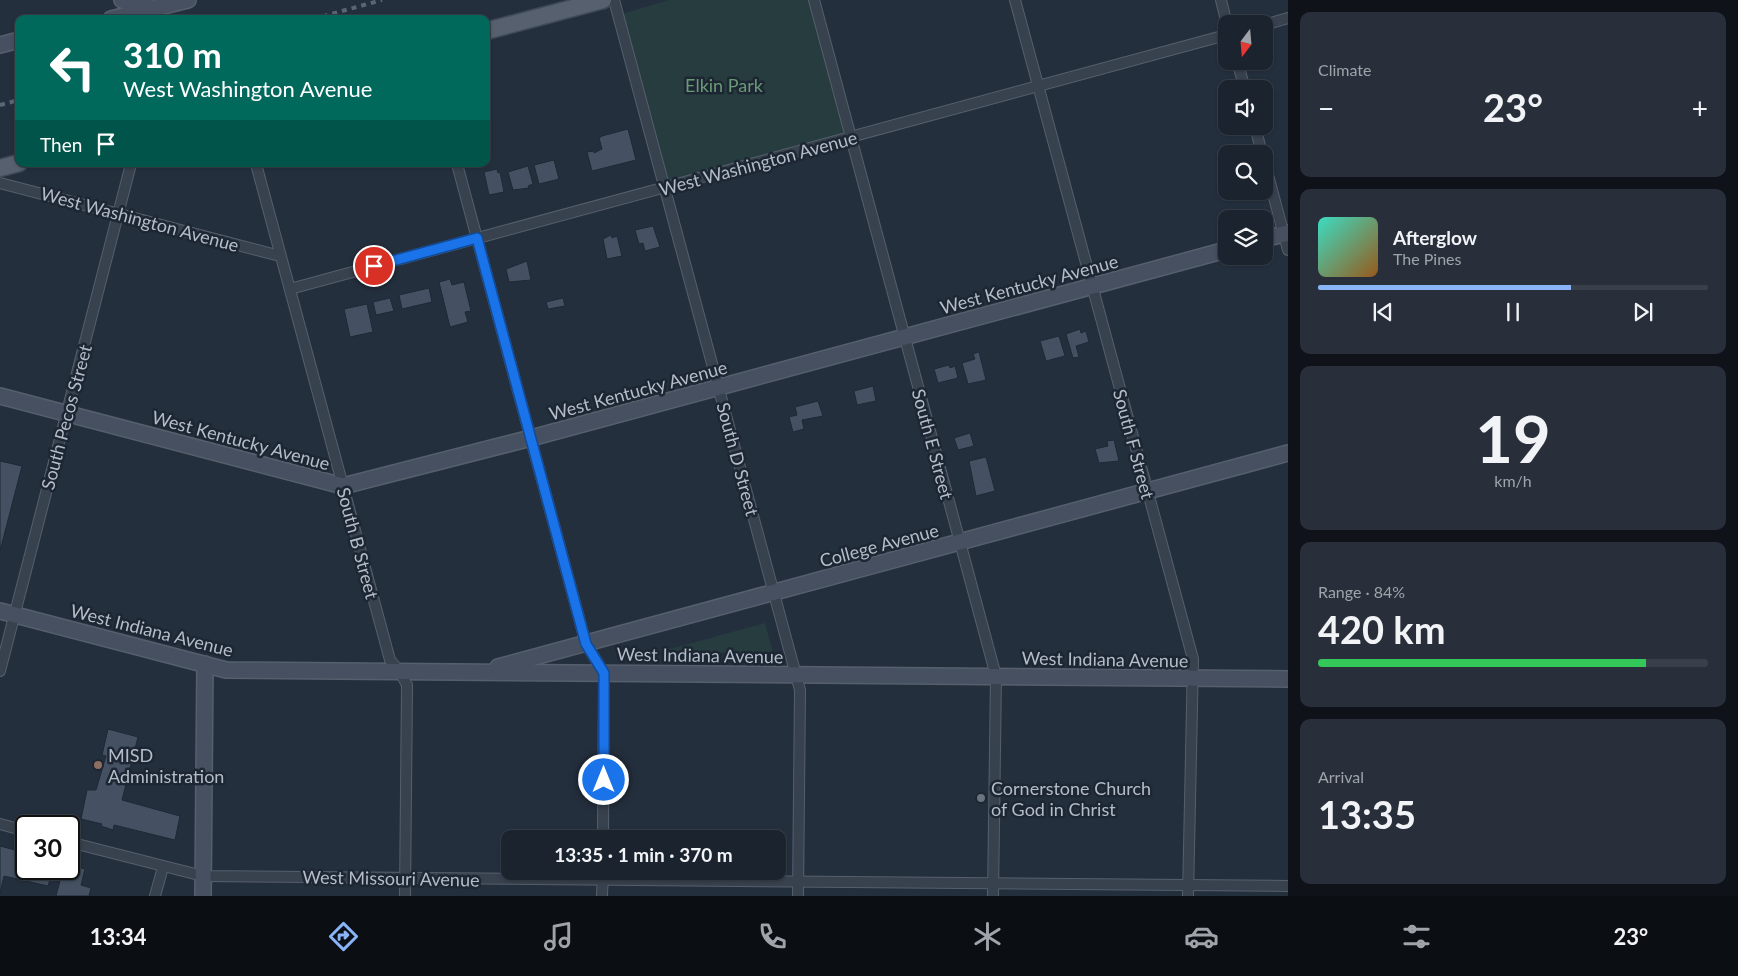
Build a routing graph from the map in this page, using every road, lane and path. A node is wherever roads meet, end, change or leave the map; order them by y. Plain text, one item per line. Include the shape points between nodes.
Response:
1 (122, 0) edge
2 (188, 0) edge
3 (603, 0) edge
4 (614, 0) edge
5 (814, 0) edge
6 (1015, 0) edge
7 (1220, 0) edge
8 (154, 8) junction
9 (127, 15) edge
10 (1224, 15) edge
11 (1288, 18) edge
12 (1273, 22) edge
13 (490, 30) edge
14 (1218, 37) edge
15 (15, 41) edge
16 (0, 44) edge
17 (1038, 87) junction
18 (850, 137) junction
19 (15, 164) edge
20 (130, 167) edge
21 (257, 167) edge
22 (458, 167) edge
23 (0, 168) edge
24 (0, 183) edge
25 (664, 188) junction
26 (1273, 190) edge
27 (118, 214) junction
28 (1286, 233) edge
29 (1273, 237) edge
30 (477, 238) junction
31 (1288, 250) edge
32 (1218, 252) edge
33 (280, 256) junction
34 (1092, 287) junction
35 (290, 289) junction
36 (904, 337) junction
37 (718, 387) junction
38 (0, 396) edge
39 (67, 413) junction
40 (531, 438) junction
41 (1288, 453) edge
42 (343, 486) junction
43 (1147, 491) junction
44 (960, 542) junction
45 (773, 593) junction
46 (7, 613) edge
47 (586, 644) junction
48 (205, 664) junction
49 (0, 671) edge
50 (400, 672) junction
51 (480, 672) junction
52 (604, 673) junction
53 (1288, 673) edge
54 (795, 675) junction
55 (996, 676) junction
56 (1191, 678) junction
57 (1266, 679) junction
58 (1288, 679) edge
59 (0, 824) edge
60 (15, 828) edge
61 (603, 830) edge
62 (80, 845) edge
63 (163, 867) junction
64 (203, 876) junction
65 (501, 878) edge
66 (405, 879) junction
67 (603, 880) edge
68 (733, 880) edge
69 (798, 882) junction
70 (993, 883) junction
71 (1188, 885) junction
72 (1288, 886) edge
73 (155, 896) edge
74 (203, 896) edge
75 (404, 896) edge
76 (602, 896) edge
77 (798, 896) edge
78 (993, 896) edge
79 (1188, 896) edge

1 - 8 street
2 - 8 street
3 - 13 main road
4 - 25 street, South D Street
5 - 18 street, South E Street
6 - 17 street, South F Street
7 - 10 street
8 - 9 street
11 - 12 street
14 - 17 street, West Washington Avenue
15 - 16 street
17 - 18 street, West Washington Avenue
17 - 34 street, South F Street
18 - 25 street, West Washington Avenue
18 - 36 street, South E Street
19 - 23 main road
20 - 27 street, South Pecos Street
21 - 33 street, South B Street
22 - 30 street
24 - 27 street, West Washington Avenue
25 - 30 street, West Washington Avenue
25 - 37 street, South D Street
26 - 28 street
27 - 33 street, West Washington Avenue
27 - 39 street, South Pecos Street
28 - 29 street
28 - 31 street
30 - 35 street, West Washington Avenue
30 - 40 street
32 - 34 street, West Kentucky Avenue
33 - 35 street, South B Street
34 - 36 street, West Kentucky Avenue
34 - 43 street, South F Street
35 - 42 street, South B Street
36 - 37 street, West Kentucky Avenue
36 - 44 street, South E Street
37 - 40 street, West Kentucky Avenue
37 - 45 street, South D Street
38 - 39 street, West Kentucky Avenue
39 - 42 street, West Kentucky Avenue
39 - 46 street, South Pecos Street
40 - 42 street, West Kentucky Avenue
40 - 47 street
41 - 43 street, College Avenue
42 - 50 street, South B Street via 390,660
43 - 44 street, College Avenue
43 - 56 street, South F Street via 1193,659
44 - 45 street, College Avenue
44 - 55 street, South E Street
45 - 47 street, College Avenue
45 - 54 street, South D Street
46 - 48 street, West Indiana Avenue
46 - 49 street, South Pecos Street
47 - 51 street, College Avenue
47 - 52 street
48 - 50 street, West Indiana Avenue via 226,670
48 - 64 street
50 - 51 street, West Indiana Avenue
50 - 66 street, South B Street via 407,685
51 - 52 street, West Indiana Avenue
52 - 54 street, West Indiana Avenue
52 - 61 street
53 - 57 street
54 - 55 street, West Indiana Avenue
54 - 69 street, South D Street via 800,690
55 - 56 street, West Indiana Avenue
55 - 70 street, South E Street
56 - 57 street, West Indiana Avenue
56 - 71 street, South F Street
57 - 58 street, West Indiana Avenue
59 - 60 street
62 - 63 street, West Missouri Avenue
63 - 64 street, West Missouri Avenue
63 - 73 street
64 - 66 street, West Missouri Avenue
64 - 74 street
65 - 66 street, West Missouri Avenue
66 - 75 street, South B Street
67 - 76 street
68 - 69 street, West Missouri Avenue
69 - 70 street, West Missouri Avenue
69 - 77 street, South D Street
70 - 71 street, West Missouri Avenue
70 - 78 street, South E Street
71 - 72 street, West Missouri Avenue
71 - 79 street, South F Street

